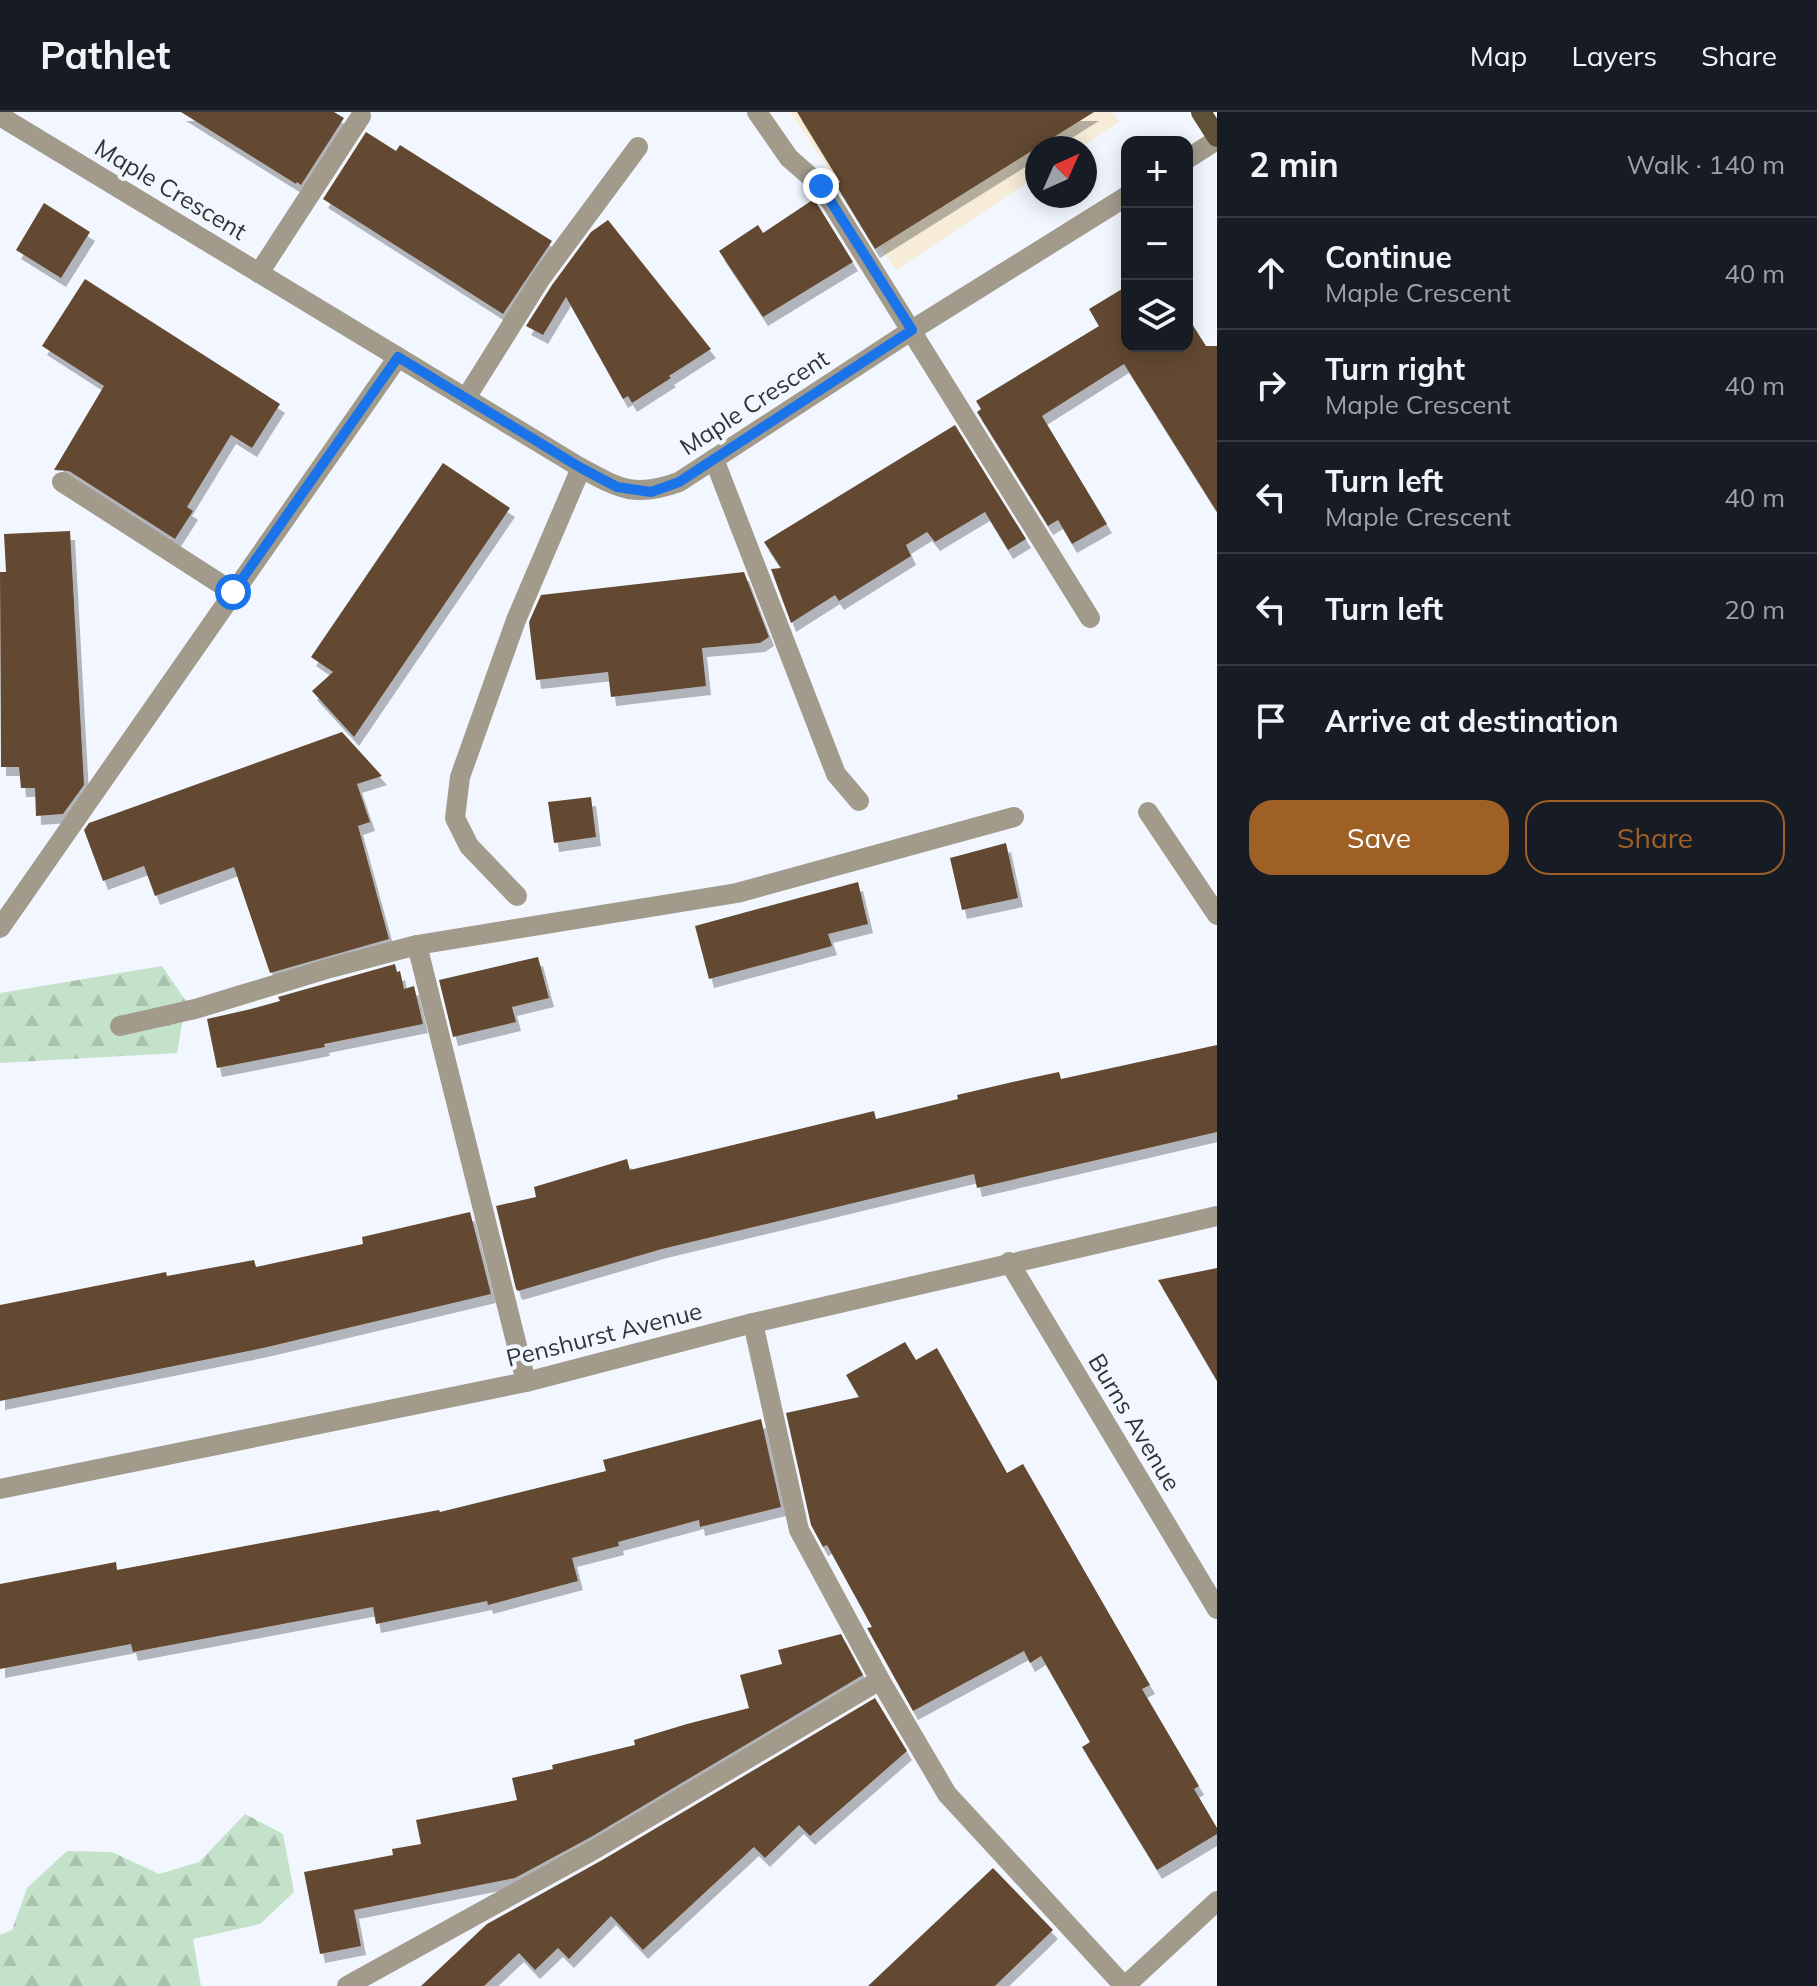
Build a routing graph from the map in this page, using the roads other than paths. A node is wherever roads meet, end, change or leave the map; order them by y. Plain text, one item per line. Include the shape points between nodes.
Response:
1 (757, 112) edge
2 (1201, 112) edge
3 (0, 116) edge
4 (361, 116) dead end
5 (1217, 139) edge
6 (638, 147) dead end
7 (1193, 155) edge
8 (1121, 200) edge
9 (259, 273) junction
10 (912, 330) junction
11 (398, 357) junction
12 (466, 398) junction
13 (714, 459) junction
14 (581, 468) junction
15 (62, 482) dead end
16 (233, 592) junction
17 (1090, 618) dead end
18 (859, 801) dead end
19 (1148, 812) dead end
20 (1014, 817) dead end
21 (517, 896) dead end
22 (1217, 915) edge
23 (0, 928) edge
24 (417, 945) junction
25 (120, 1026) dead end
26 (1217, 1216) edge
27 (1009, 1262) junction
28 (753, 1323) junction
29 (526, 1382) junction
30 (0, 1489) edge
31 (1217, 1609) edge
32 (880, 1680) junction
33 (1217, 1901) edge
34 (347, 1986) edge
35 (1125, 1986) edge

1 - 10 street via 789,158 821,186
2 - 5 main road
3 - 9 street, Maple Crescent
4 - 9 street
5 - 7 street
6 - 12 street via 541,278
8 - 10 street, Maple Crescent
9 - 11 street, Maple Crescent
10 - 13 street, Maple Crescent
10 - 17 street
11 - 12 street, Maple Crescent
11 - 16 street
12 - 14 street, Maple Crescent
13 - 14 street, Maple Crescent via 679,482 651,492 617,487
13 - 18 street via 836,774
14 - 21 street via 516,620 460,777 455,818 469,846
15 - 16 street
16 - 23 street
19 - 22 street
20 - 24 street via 737,893
24 - 25 street
24 - 29 street
26 - 27 street, Penshurst Avenue
27 - 28 street, Penshurst Avenue
27 - 31 street, Burns Avenue
28 - 29 street, Penshurst Avenue
28 - 32 street via 799,1530
29 - 30 street, Penshurst Avenue
32 - 34 street via 597,1848
32 - 35 street via 947,1794
33 - 35 street

